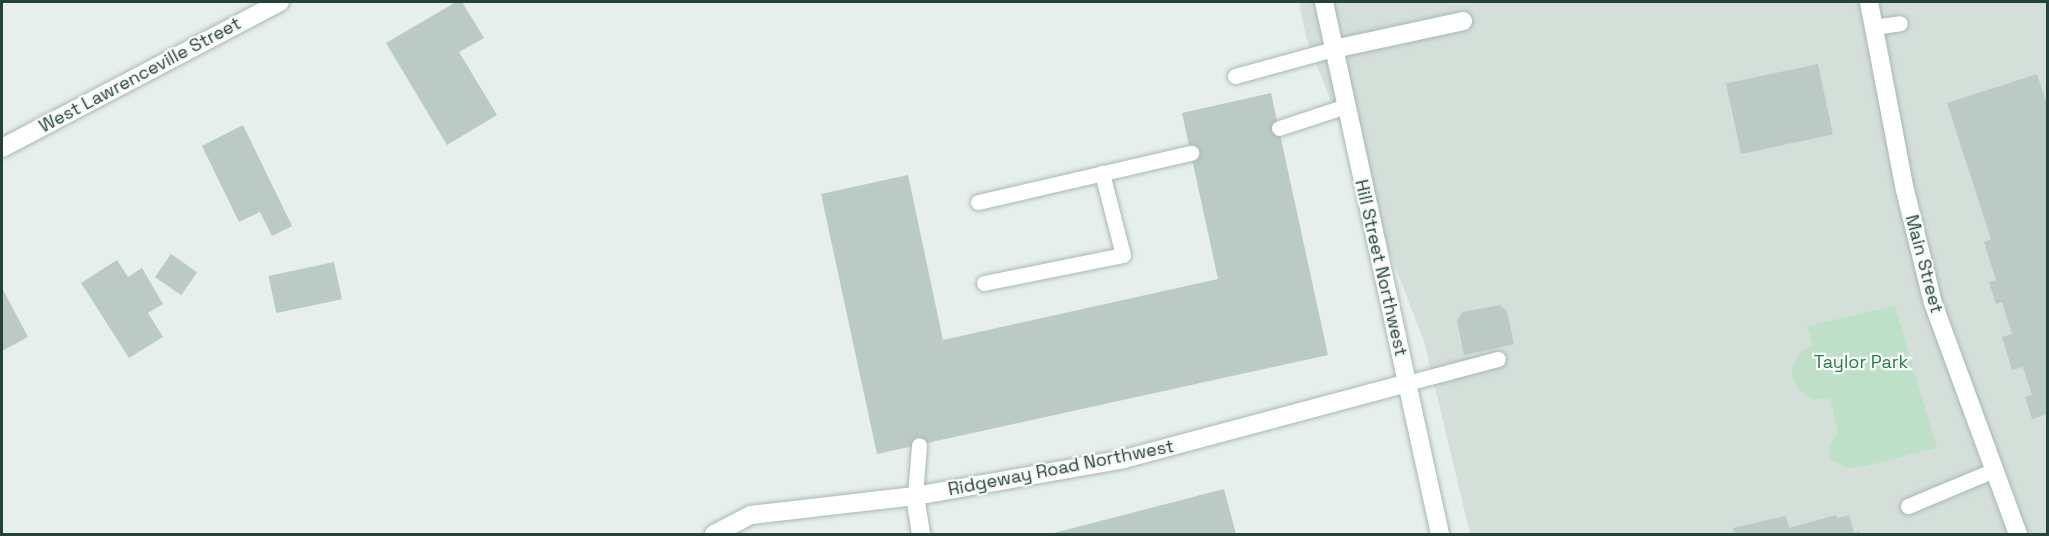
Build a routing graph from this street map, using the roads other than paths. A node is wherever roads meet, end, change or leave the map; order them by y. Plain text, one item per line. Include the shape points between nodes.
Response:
1 (280, 2) edge
2 (1324, 2) edge
3 (1869, 2) edge
4 (1463, 21) dead end
5 (1900, 23) dead end
6 (1873, 27) junction
7 (1334, 49) junction
8 (1235, 76) dead end
9 (1346, 106) junction
10 (1279, 128) dead end
11 (2, 148) edge
12 (1191, 153) dead end
13 (1102, 173) junction
14 (978, 202) dead end
15 (984, 283) dead end
16 (1498, 359) dead end
17 (1407, 383) junction
18 (919, 445) dead end
19 (1994, 470) junction
20 (915, 496) junction
21 (1908, 506) dead end
22 (714, 534) edge
23 (921, 534) edge
24 (1440, 534) edge
25 (2018, 534) edge

1 - 11 street, West Lawrenceville Street
2 - 7 street, Hill Street Northwest
3 - 6 street, Main Street
4 - 7 street
5 - 6 lane
6 - 19 street, Main Street via 1905,190 1933,303
7 - 8 lane
7 - 9 street, Hill Street Northwest
9 - 10 lane
9 - 17 street, Hill Street Northwest
12 - 13 lane
13 - 14 lane
13 - 15 lane via 1123,255
16 - 17 lane
17 - 20 street, Ridgeway Road Northwest via 1124,459
17 - 24 street, Hill Street Northwest
18 - 20 lane
19 - 21 lane
19 - 25 street, Main Street
20 - 22 street, Ridgeway Road Northwest via 751,515
20 - 23 street

